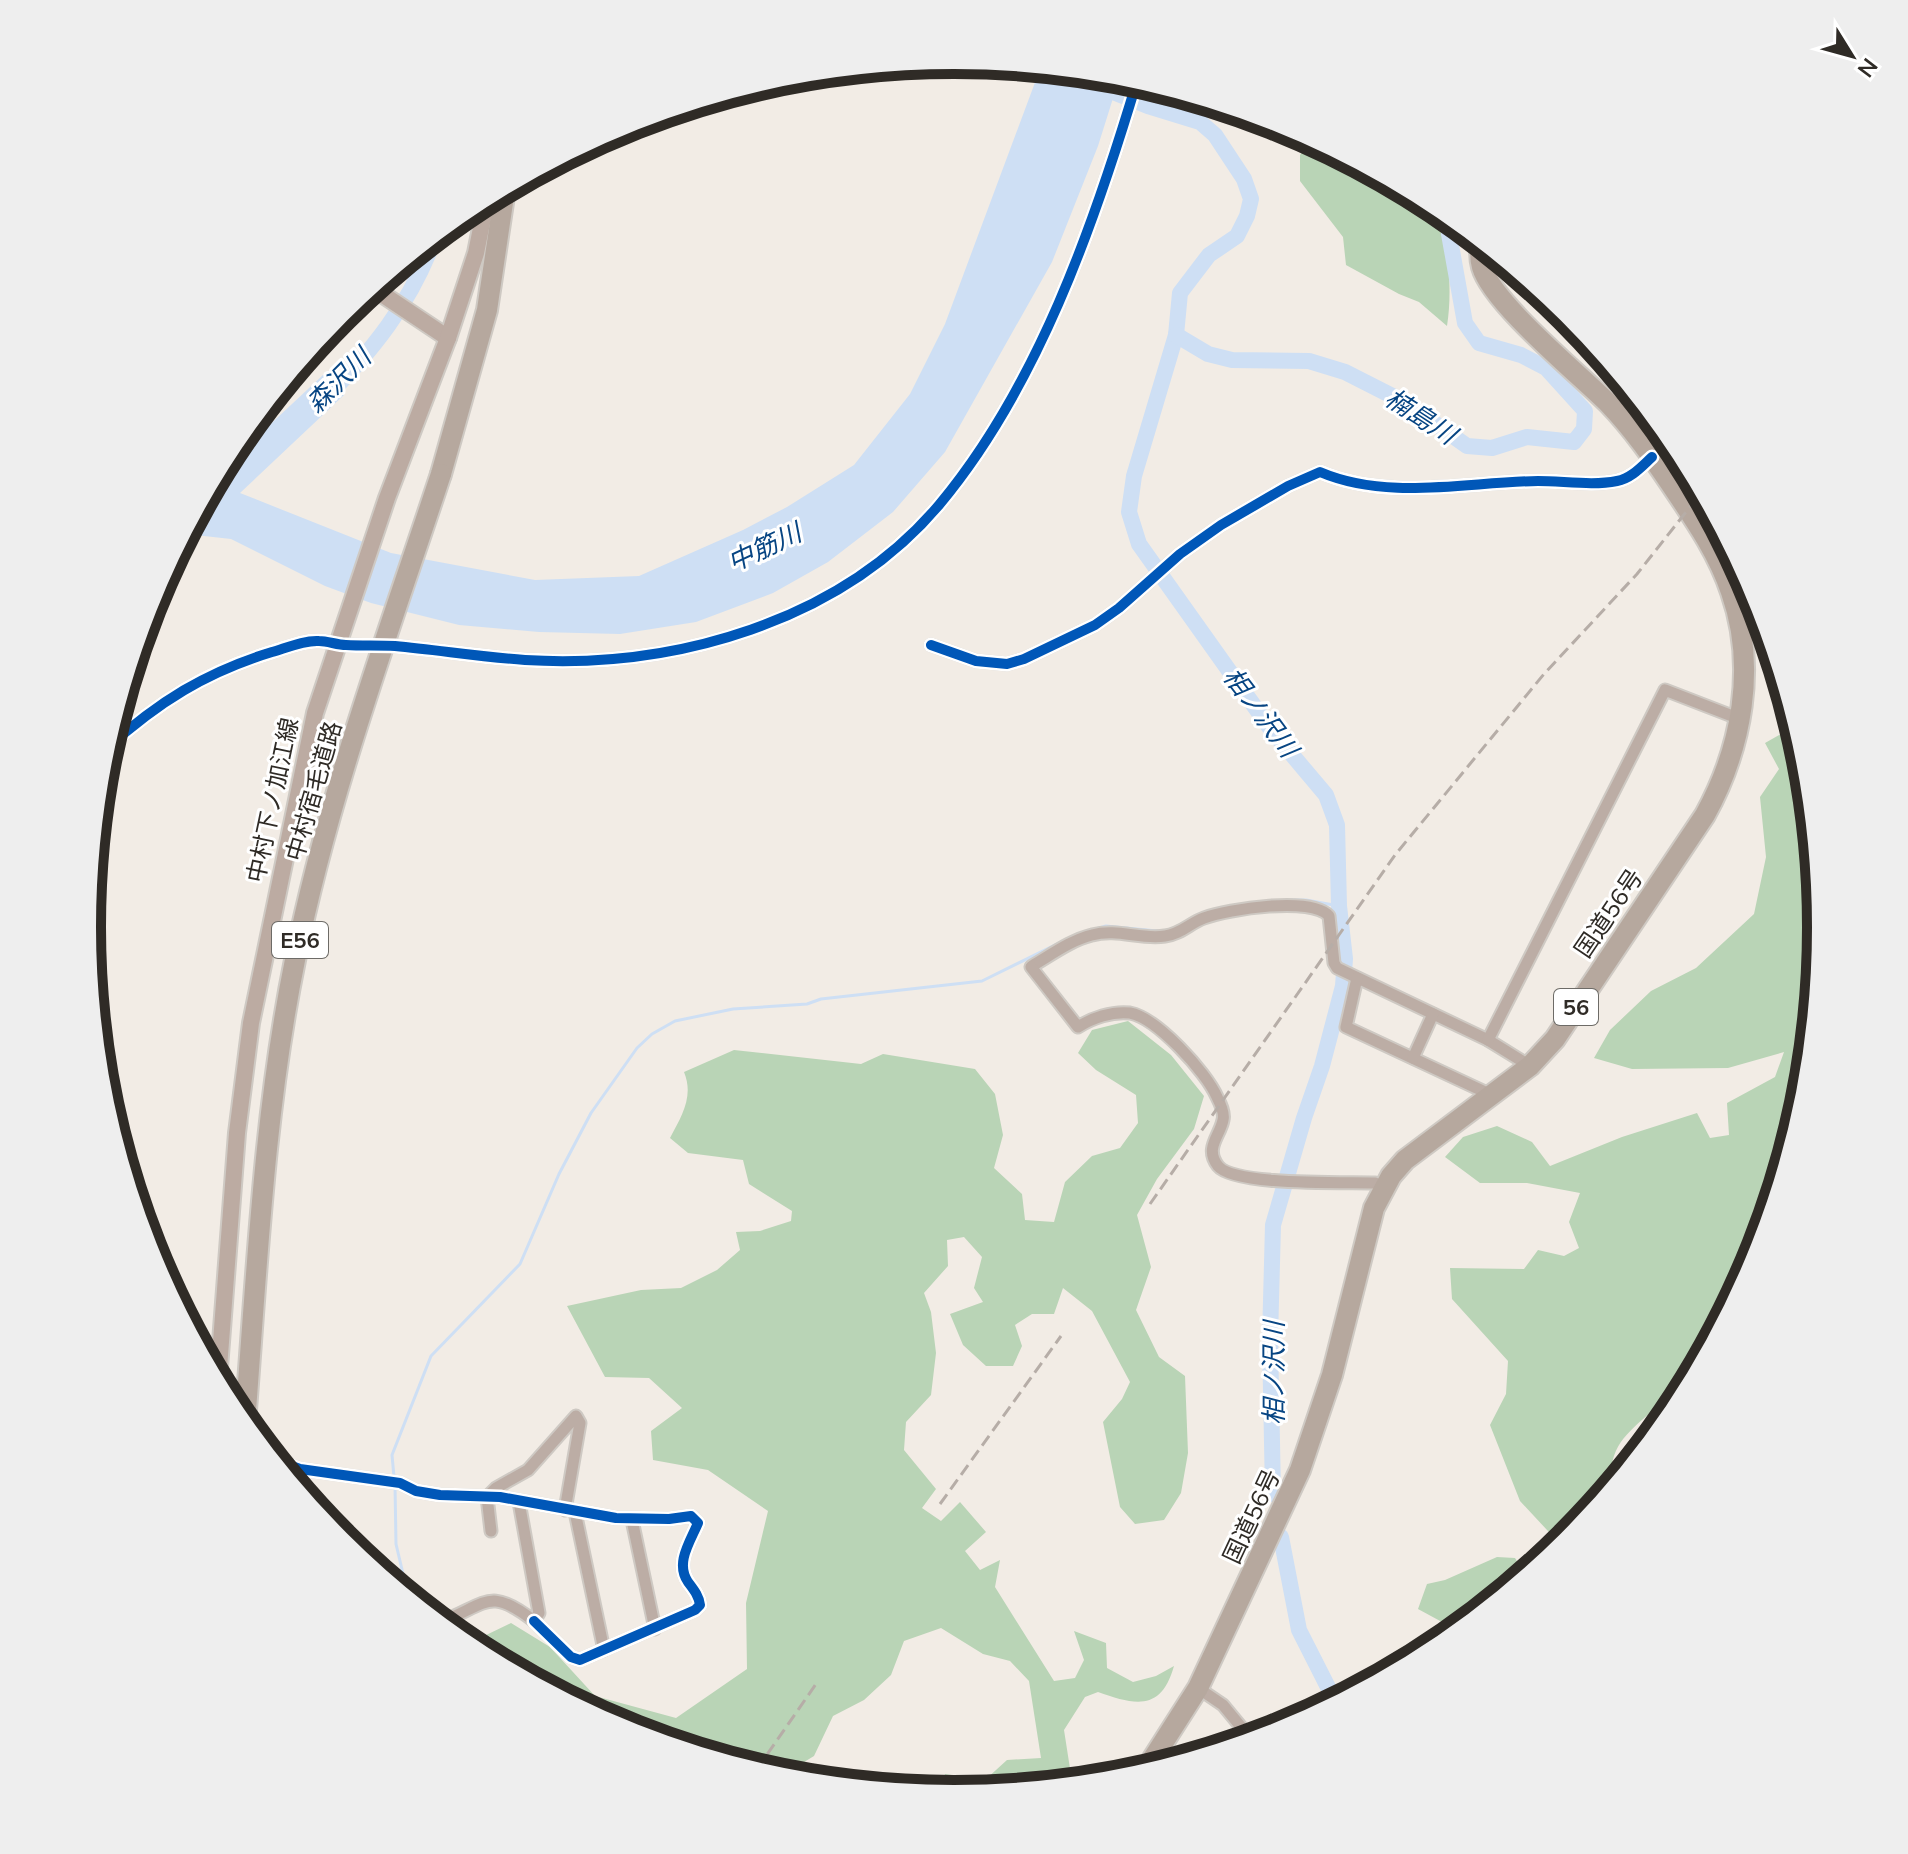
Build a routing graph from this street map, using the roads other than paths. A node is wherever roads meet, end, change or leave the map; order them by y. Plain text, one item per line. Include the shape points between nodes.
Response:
1 (1133, 93) edge
2 (503, 204) edge
3 (483, 216) edge
4 (1482, 257) edge
5 (383, 295) edge
6 (448, 338) junction
7 (1652, 457) junction
8 (339, 638) junction
9 (931, 645) dead end
10 (1740, 719) junction
11 (124, 733) edge
12 (1354, 977) junction
13 (1433, 1014) junction
14 (1488, 1040) junction
15 (1413, 1058) junction
16 (1530, 1066) junction
17 (1488, 1097) junction
18 (1383, 1188) junction
19 (220, 1360) edge
20 (247, 1403) edge
21 (295, 1467) edge
22 (487, 1497) junction
23 (519, 1502) junction
24 (570, 1511) junction
25 (632, 1520) junction
26 (491, 1531) dead end
27 (453, 1617) edge
28 (534, 1621) junction
29 (655, 1629) junction
30 (604, 1650) junction
31 (1198, 1688) junction
32 (1243, 1729) edge
33 (1155, 1756) edge

1 - 8 street via 1083,240 1010,400 936,507 854,579 761,625 653,655 527,660
2 - 20 highway, 中村宿毛道路 / E56, bridge via 487,310 441,474 344,771 295,959 271,1109
3 - 6 main road, 中村下ノ加江線
4 - 7 highway, 国道56号 / 56 via 1491,287 1612,407
5 - 6 main road
6 - 8 main road, 中村下ノ加江線
7 - 9 street via 1616,482 1373,487 1320,472 1221,525 1095,625 1024,659 1007,664 976,661
7 - 10 highway, 国道56号 / 56 via 1701,528 1731,592 1743,648
8 - 11 street via 241,661 187,686
8 - 19 main road, 中村下ノ加江線 via 315,713 251,1023
10 - 14 street via 1665,690
10 - 16 highway, 国道56号 / 56 via 1719,789 1705,815 1555,1039
12 - 13 street
12 - 15 street via 1346,1027
12 - 18 street via 1334,963 1326,911 1292,905 1203,918 1164,937 1094,934 1032,966 1078,1027 1091,1019 1132,1013 1176,1044 1199,1069 1223,1112 1213,1142 1218,1166 1251,1179 1375,1183
13 - 14 street
13 - 15 street
14 - 16 street
15 - 17 street
16 - 17 highway, 国道56号 / 56
17 - 18 highway, 国道56号 / 56 via 1405,1160
18 - 31 highway, 国道56号 / 56 via 1313,1436
21 - 22 street via 400,1483 428,1493
22 - 23 street
22 - 24 street via 528,1470 576,1416 580,1423
22 - 26 street
23 - 24 street
23 - 28 street via 539,1613
24 - 25 street
24 - 30 street
25 - 29 street
25 - 29 street via 691,1516 698,1523 682,1566 700,1605
27 - 28 street via 491,1600 516,1607
28 - 30 street via 571,1657 580,1660
29 - 30 street
31 - 32 street via 1223,1705
31 - 33 highway, 国道56号 / 56

